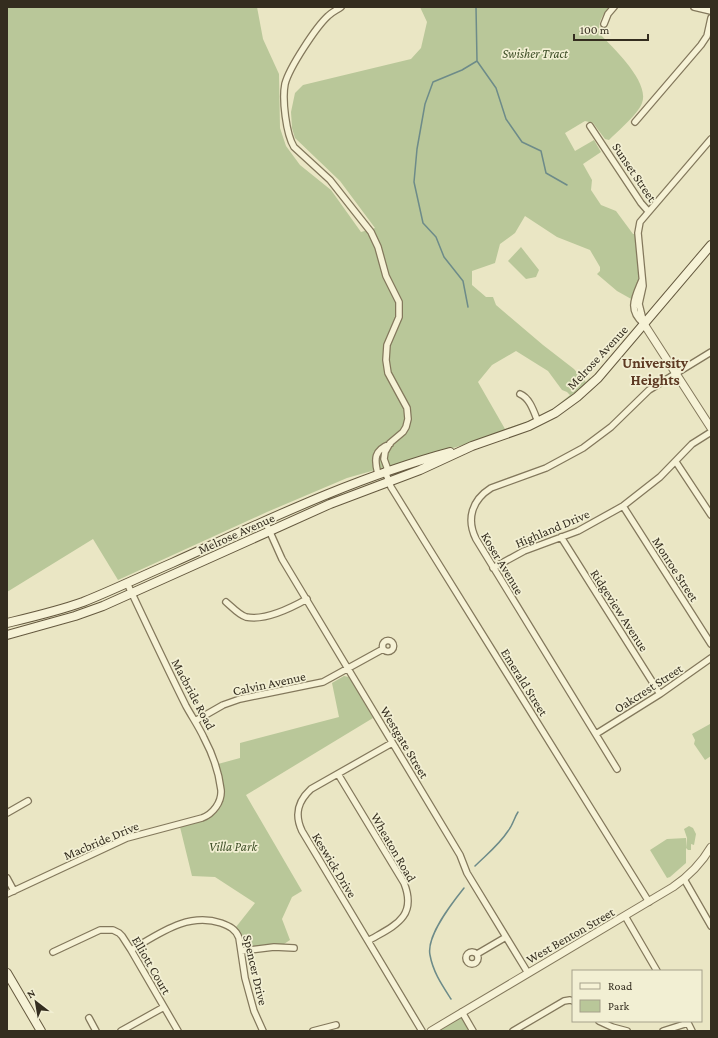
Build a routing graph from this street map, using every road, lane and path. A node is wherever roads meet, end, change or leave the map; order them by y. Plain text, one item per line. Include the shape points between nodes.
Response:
1 (341, 7) edge
2 (614, 7) edge
3 (694, 7) edge
4 (711, 11) edge
5 (711, 18) edge
6 (604, 24) dead end
7 (635, 122) dead end
8 (590, 126) dead end
9 (711, 138) edge
10 (648, 212) junction
11 (711, 245) edge
12 (644, 324) junction
13 (711, 352) edge
14 (675, 373) junction
15 (520, 394) dead end
16 (538, 422) junction
17 (711, 428) edge
18 (711, 432) edge
19 (390, 443) junction
20 (472, 446) junction
21 (676, 462) junction
22 (384, 472) junction
23 (389, 482) junction
24 (623, 506) junction
25 (711, 515) edge
26 (265, 521) junction
27 (270, 531) junction
28 (560, 538) junction
29 (493, 568) junction
30 (128, 583) junction
31 (132, 593) junction
32 (306, 599) junction
33 (226, 602) dead end
34 (7, 623) edge
35 (7, 635) edge
36 (711, 644) edge
37 (383, 649) dead end
38 (711, 658) edge
39 (348, 669) junction
40 (660, 694) junction
41 (195, 721) junction
42 (596, 734) junction
43 (392, 742) junction
44 (617, 769) dead end
45 (338, 774) junction
46 (28, 801) dead end
47 (7, 813) edge
48 (208, 816) joint
49 (711, 847) edge
50 (7, 878) edge
51 (684, 879) junction
52 (14, 891) junction
53 (7, 894) edge
54 (649, 902) junction
55 (625, 916) junction
56 (711, 926) edge
57 (506, 937) junction
58 (368, 941) junction
59 (294, 948) dead end
60 (131, 950) junction
61 (241, 951) junction
62 (53, 952) dead end
63 (477, 954) dead end
64 (656, 970) edge
65 (7, 973) edge
66 (528, 973) junction
67 (572, 1001) edge
68 (164, 1007) junction
69 (462, 1012) junction
70 (89, 1018) dead end
71 (601, 1022) edge
72 (687, 1022) edge
73 (336, 1025) dead end
74 (41, 1031) edge
75 (96, 1031) edge
76 (121, 1031) edge
77 (178, 1031) edge
78 (263, 1031) edge
79 (313, 1031) edge
80 (422, 1031) edge
81 (431, 1031) edge
82 (473, 1031) edge
83 (513, 1031) edge
84 (627, 1031) edge
85 (663, 1031) edge
86 (692, 1031) edge

1 - 19 street via 323,22 290,72 284,95 286,126 294,147 330,180 371,232 399,302 399,317 388,345 386,360 388,373 407,408 408,419 403,432
2 - 6 street
3 - 4 street
5 - 7 street via 707,36 701,45
8 - 10 street, Sunset Street
9 - 10 street
10 - 12 street, Sunset Street via 638,229 642,280 639,304
11 - 12 main road, Melrose Avenue
12 - 14 street, Sunset Street
12 - 16 main road, Melrose Avenue via 585,391
13 - 14 street, Koser Avenue
14 - 17 street, Sunset Street
14 - 29 street, Koser Avenue via 649,390 611,427 582,448 556,464 491,488 481,496 473,508 471,527
15 - 16 street via 526,398
16 - 20 main road, Melrose Avenue
18 - 21 street, Highland Drive via 692,444
19 - 22 street via 384,455
19 - 22 street via 379,449 376,455 375,461
20 - 22 main road, Melrose Avenue
20 - 23 main road, Melrose Avenue
21 - 24 street, Highland Drive
21 - 25 street
22 - 23 street, Emerald Street
22 - 26 main road, Melrose Avenue
23 - 27 main road, Melrose Avenue via 330,504
23 - 54 street, Emerald Street
24 - 28 street, Highland Drive
24 - 36 street, Monroe Street
26 - 27 street, Westgate Street
26 - 30 main road, Melrose Avenue
27 - 31 main road, Melrose Avenue
27 - 32 street, Westgate Street via 282,559
28 - 29 street, Highland Drive via 524,551
28 - 40 street, Ridgeview Avenue
29 - 42 street, Koser Avenue
30 - 31 street, Macbride Road
30 - 34 main road, Melrose Avenue via 82,602
31 - 35 main road, Melrose Avenue via 75,616
31 - 41 street, Macbride Road
32 - 33 street via 282,611 253,617 246,617
32 - 39 street, Westgate Street
37 - 39 street, Calvin Avenue
38 - 40 street, Oakcrest Street
39 - 41 street, Calvin Avenue via 315,685 229,703
39 - 43 street, Westgate Street
40 - 42 street, Oakcrest Street
41 - 48 street, Macbride Road via 212,755 221,791 219,803
42 - 44 street, Koser Avenue
43 - 45 street, Keswick Drive
43 - 57 street, Westgate Street
45 - 58 street, Wheaton Road via 408,892 408,906 402,918
45 - 58 street, Keswick Drive via 306,794 299,805 298,820 302,831
46 - 47 street
48 - 52 street, Macbride Drive via 127,838
49 - 51 street, West Benton Street via 699,866
50 - 52 street
51 - 54 street, West Benton Street
51 - 56 street
52 - 53 street, Macbride Drive
54 - 55 street, West Benton Street
55 - 64 street
55 - 66 street, West Benton Street
57 - 63 street
57 - 66 street, Westgate Street
58 - 80 street, Keswick Drive
59 - 61 street
60 - 61 street, Spencer Drive via 182,922 199,920 217,922 233,928 237,933
60 - 62 street, Elliott Court via 119,933 106,929
60 - 68 street, Elliott Court
61 - 78 street, Spencer Drive via 251,1000
65 - 74 main road
66 - 69 street, West Benton Street
67 - 83 street via 564,1001
68 - 76 street
68 - 77 street, Elliott Court
69 - 81 street, West Benton Street
69 - 82 street
70 - 75 street
71 - 84 street
72 - 85 street
72 - 86 street
73 - 79 street

